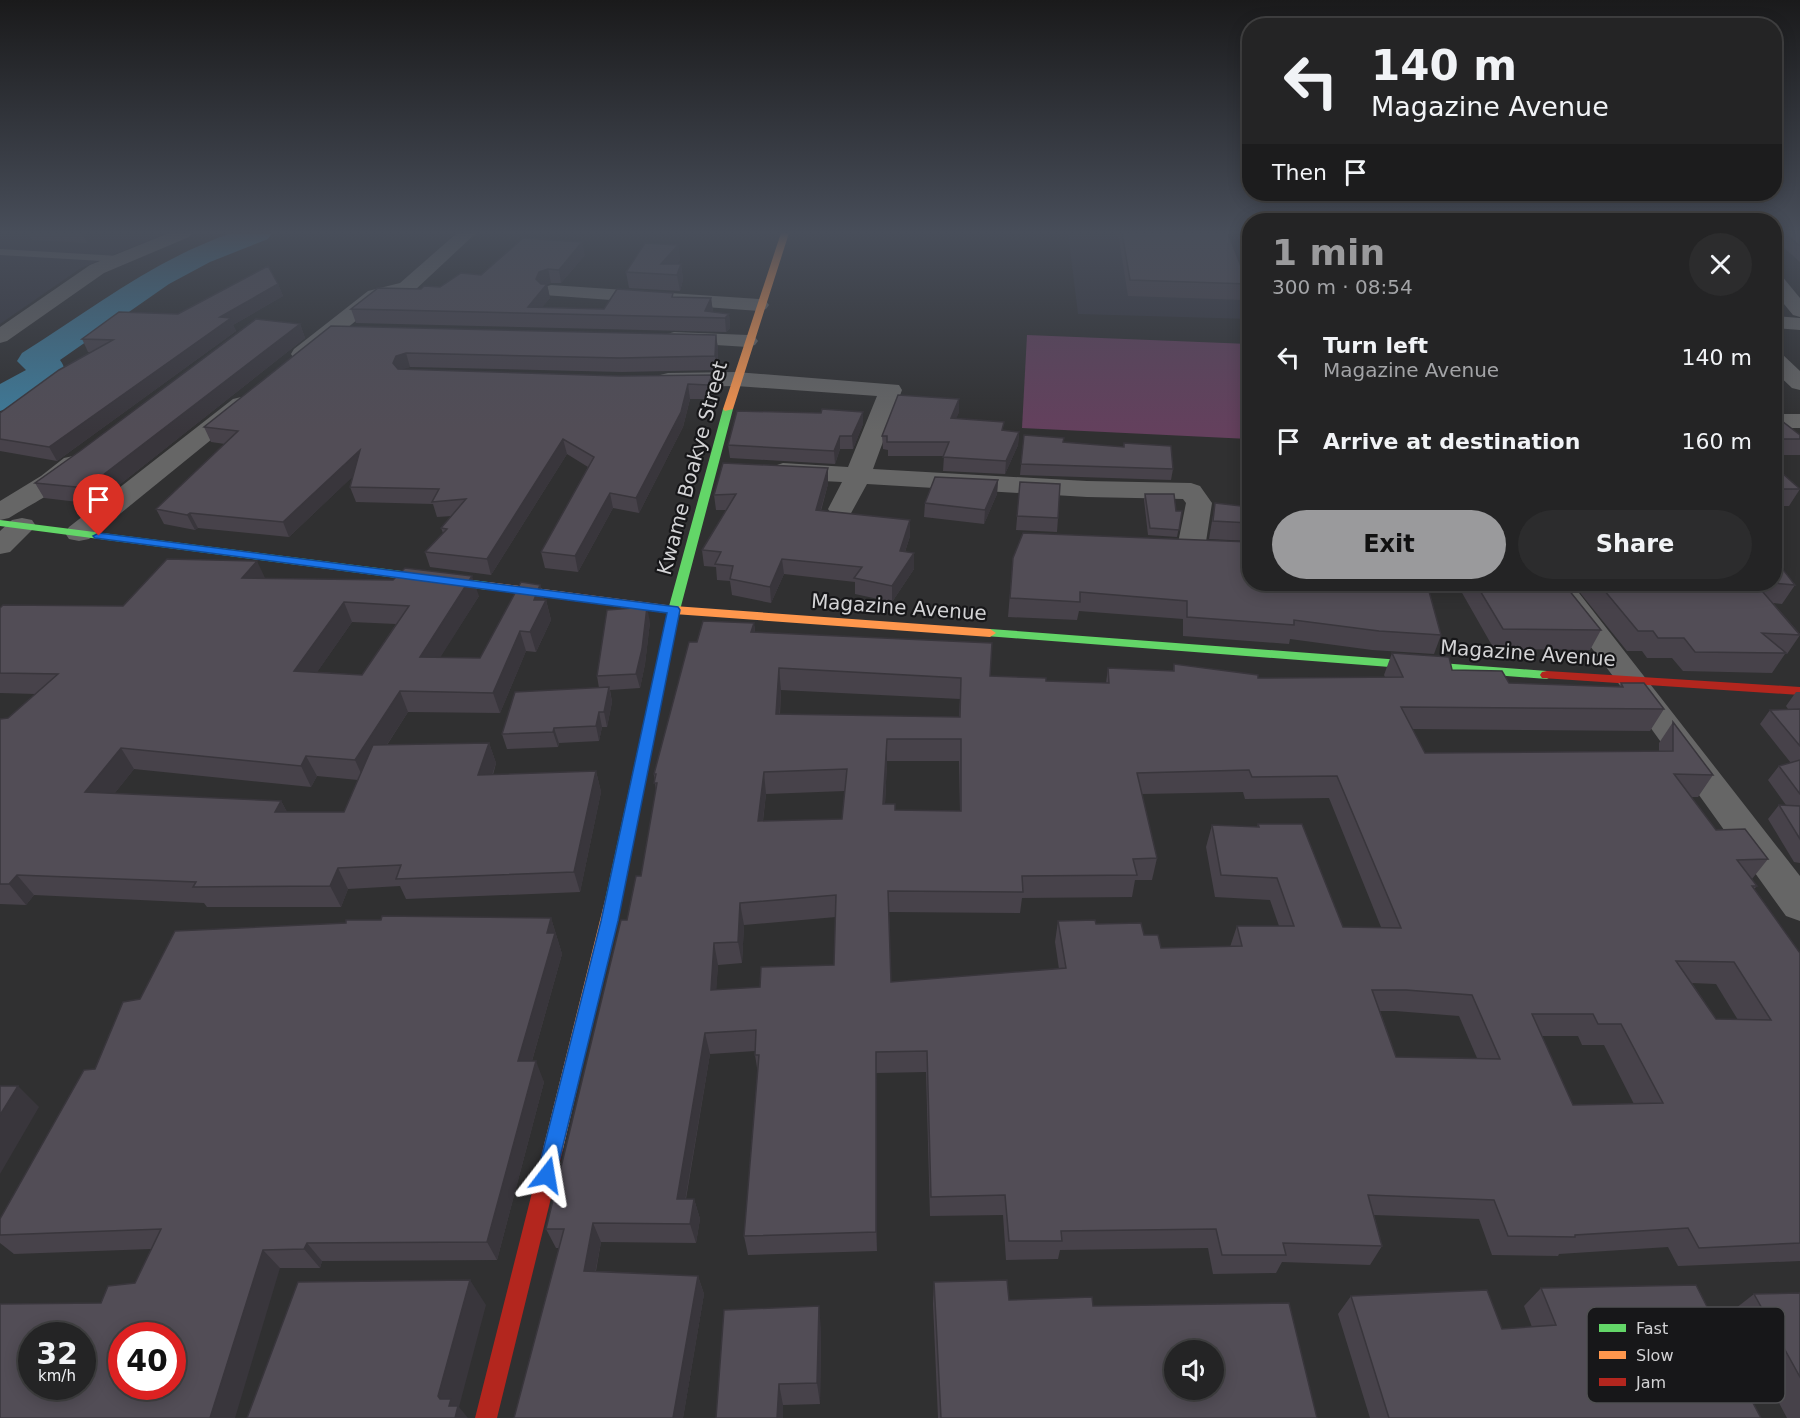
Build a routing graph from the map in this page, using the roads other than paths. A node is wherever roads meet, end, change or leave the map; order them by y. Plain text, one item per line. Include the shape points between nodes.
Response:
1 (53, 299) edge
2 (370, 299) edge
3 (672, 299) edge
4 (761, 299) edge
5 (759, 305) junction
6 (1782, 323) edge
7 (1800, 324) edge
8 (330, 331) junction
9 (362, 332) edge
10 (0, 336) edge
11 (656, 337) edge
12 (748, 341) junction
13 (1782, 367) edge
14 (284, 368) edge
15 (736, 379) junction
16 (645, 381) edge
17 (1782, 384) edge
18 (1800, 384) edge
19 (257, 391) edge
20 (1782, 422) edge
21 (1800, 422) edge
22 (1782, 429) edge
23 (1800, 444) edge
24 (94, 447) edge
25 (735, 468) junction
26 (858, 475) junction
27 (841, 509) dead end
28 (7, 521) edge
29 (79, 533) junction
30 (0, 546) edge
31 (1191, 548) edge
32 (1562, 591) edge
33 (674, 610) junction
34 (1633, 681) junction
35 (1800, 691) edge
36 (1800, 905) edge
37 (486, 1418) edge

1 - 10 street
2 - 8 street
3 - 5 street
4 - 5 street, Kwame Boakye Street
5 - 12 street, Kwame Boakye Street
6 - 7 street
8 - 9 street
8 - 14 street
11 - 12 street
12 - 15 street, Kwame Boakye Street
13 - 18 street
15 - 16 street
15 - 25 street, Kwame Boakye Street
15 - 26 street via 891,390
17 - 18 street
19 - 29 street
20 - 21 street
22 - 23 street
24 - 28 street
25 - 26 street
25 - 33 street, Kwame Boakye Street
26 - 27 street
26 - 31 street via 1191,491 1199,503
28 - 29 street, Magazine Avenue
28 - 30 street
29 - 33 street, Magazine Avenue
32 - 34 street
33 - 34 street, Magazine Avenue
33 - 37 street, Kwame Boakye Street via 609,921
34 - 35 street, Magazine Avenue
34 - 36 street

